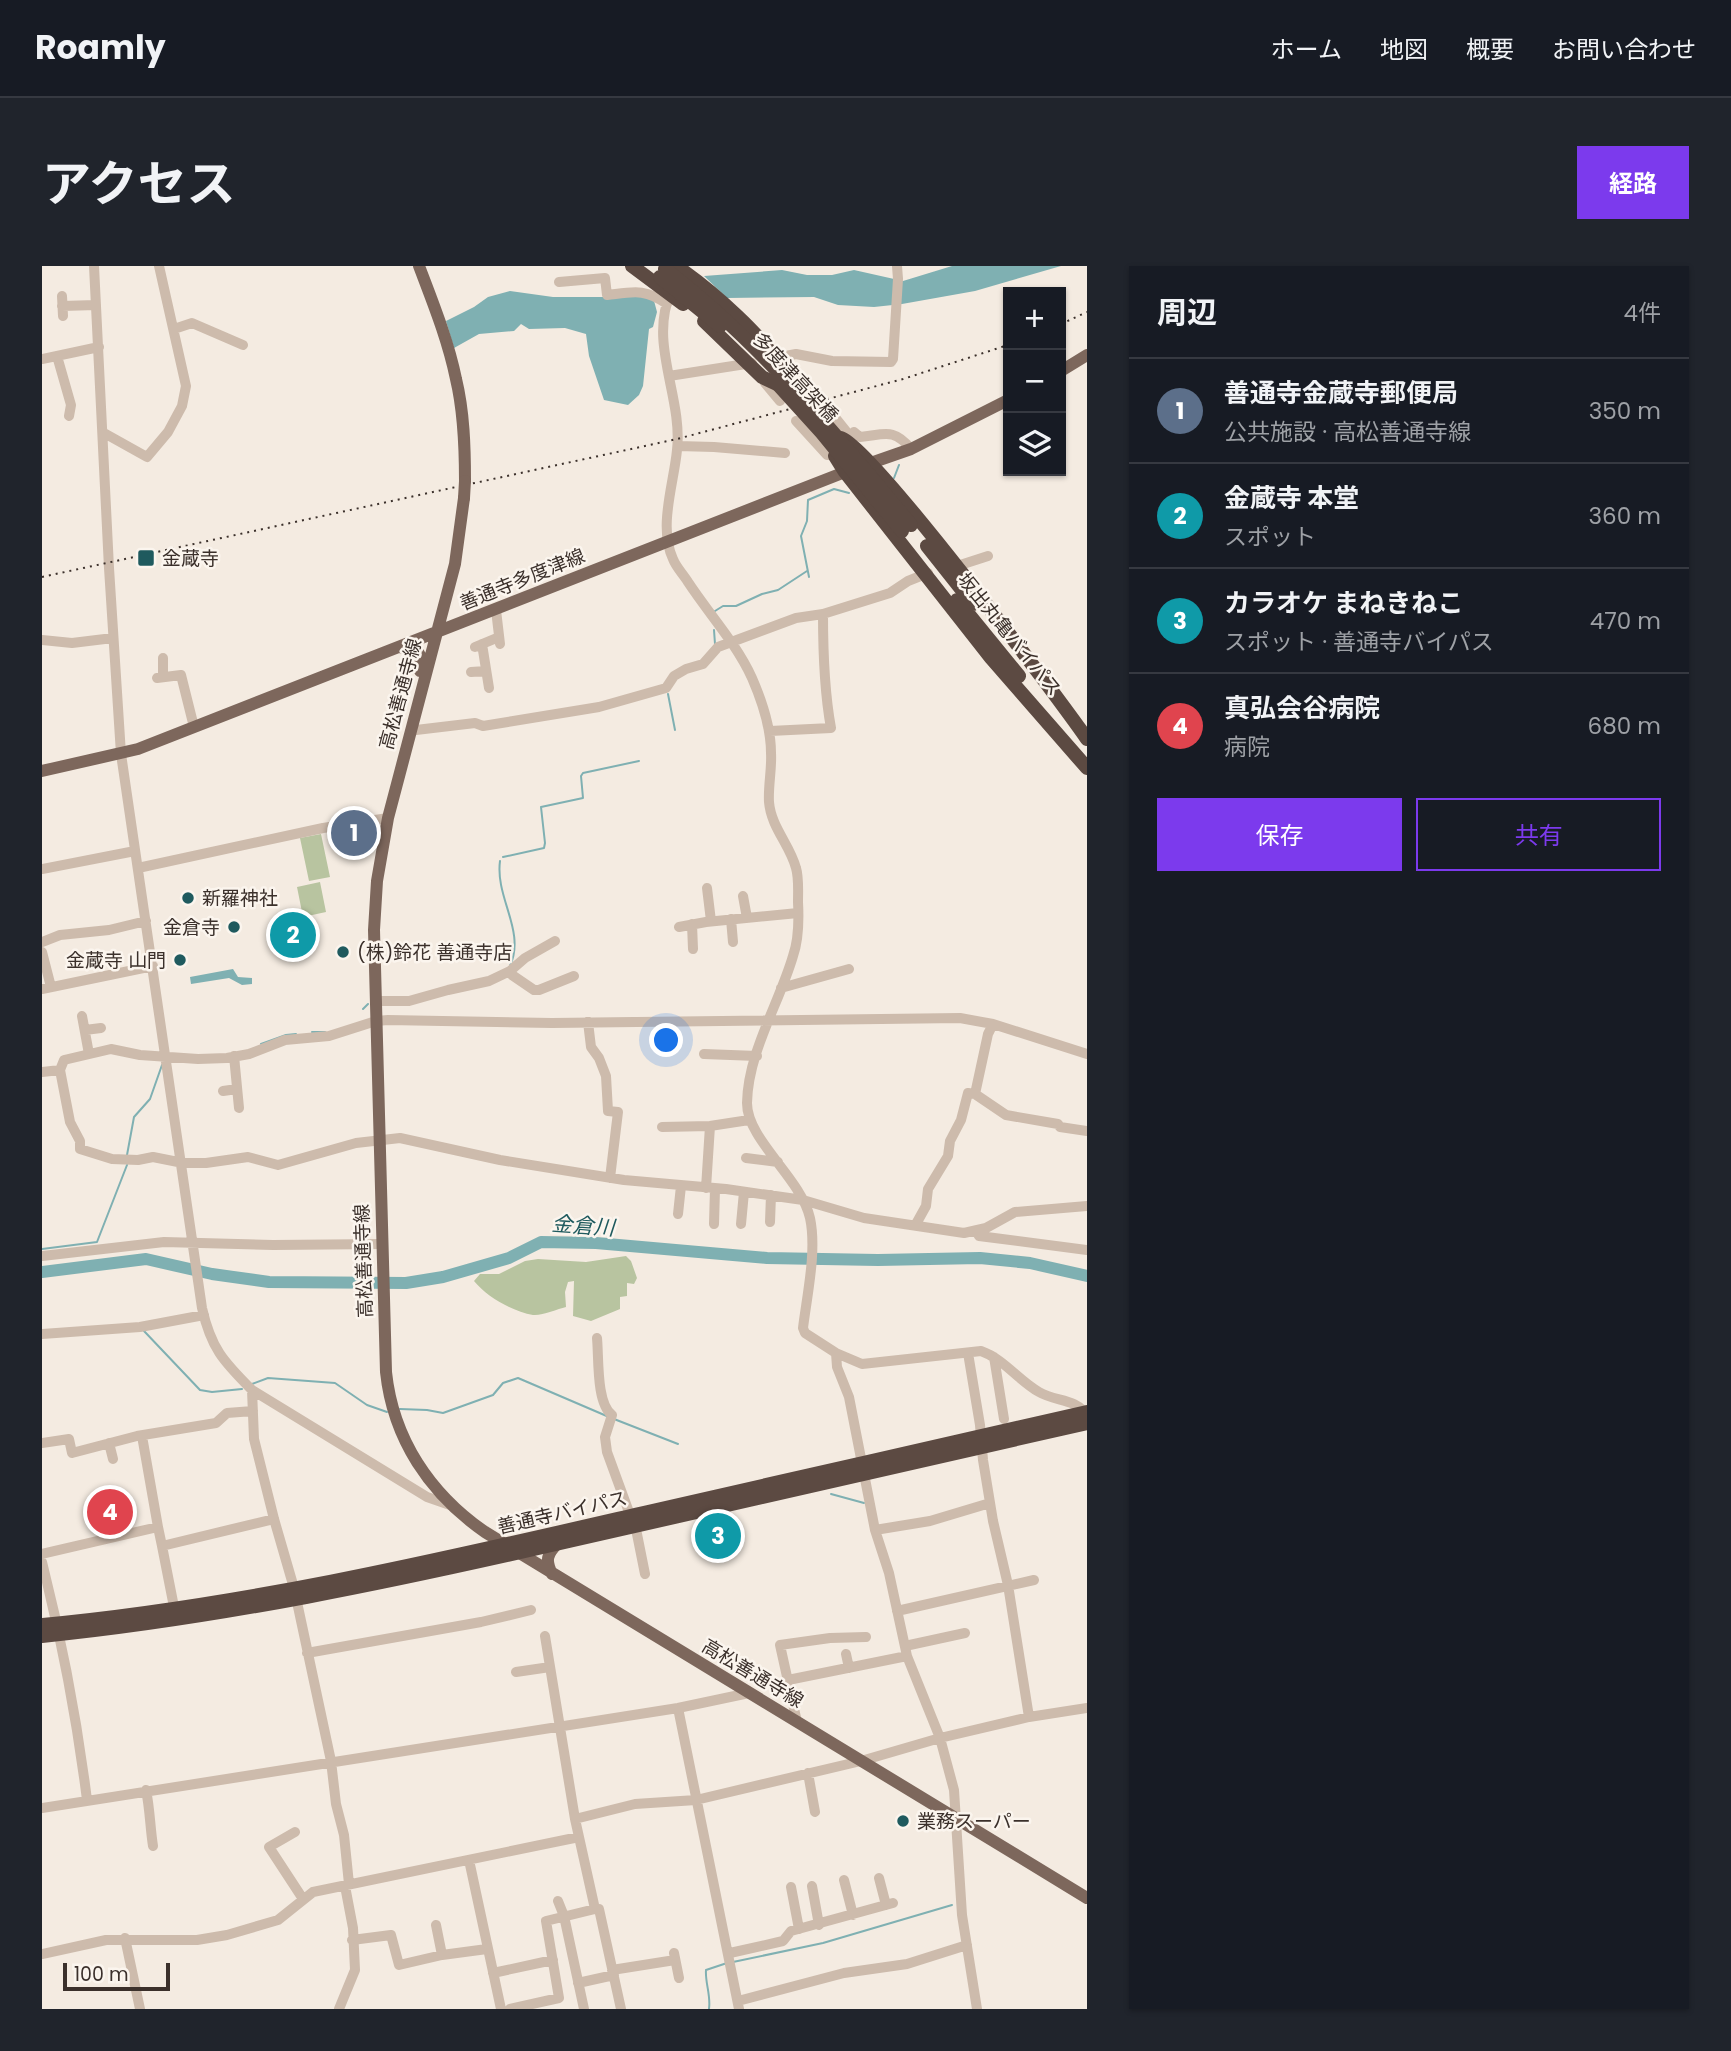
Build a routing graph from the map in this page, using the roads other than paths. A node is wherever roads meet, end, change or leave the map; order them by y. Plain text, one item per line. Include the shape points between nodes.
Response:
1 (94, 266) edge
2 (159, 266) edge
3 (419, 266) edge
4 (632, 266) edge
5 (644, 266) edge
6 (897, 266) edge
7 (673, 270) edge
8 (559, 282) dead end
9 (668, 299) junction
10 (96, 304) junction
11 (62, 306) dead end
12 (174, 329) junction
13 (243, 345) dead end
14 (99, 347) junction
15 (1087, 355) edge
16 (57, 356) junction
17 (42, 359) edge
18 (777, 362) junction
19 (748, 363) junction
20 (1066, 367) edge
21 (669, 376) junction
22 (765, 378) junction
23 (813, 393) dead end
24 (1003, 403) edge
25 (830, 411) dead end
26 (69, 416) dead end
27 (796, 421) dead end
28 (104, 433) junction
29 (852, 436) junction
30 (678, 446) junction
31 (911, 449) junction
32 (785, 453) dead end
33 (835, 455) junction
34 (871, 463) junction
35 (845, 472) junction
36 (906, 528) junction
37 (668, 542) junction
38 (988, 556) dead end
39 (454, 564) junction
40 (955, 566) junction
41 (927, 574) junction
42 (496, 610) junction
43 (823, 614) junction
44 (464, 623) junction
45 (436, 633) junction
46 (114, 638) junction
47 (42, 640) edge
48 (419, 640) junction
49 (732, 642) junction
50 (400, 647) junction
51 (432, 649) junction
52 (163, 658) dead end
53 (486, 671) junction
54 (471, 673) dead end
55 (489, 688) dead end
56 (416, 710) junction
57 (194, 727) junction
58 (416, 730) dead end
59 (771, 731) junction
60 (1087, 739) edge
61 (1087, 749) edge
62 (121, 754) junction
63 (1087, 765) edge
64 (42, 771) edge
65 (388, 818) junction
66 (135, 851) junction
67 (138, 868) junction
68 (42, 869) edge
69 (707, 888) dead end
70 (743, 896) dead end
71 (798, 913) junction
72 (747, 918) junction
73 (731, 919) junction
74 (146, 921) junction
75 (711, 921) junction
76 (692, 924) junction
77 (679, 927) dead end
78 (555, 941) dead end
79 (42, 942) edge
80 (733, 942) dead end
81 (693, 949) dead end
82 (42, 952) edge
83 (153, 966) junction
84 (849, 968) dead end
85 (510, 971) junction
86 (574, 976) dead end
87 (47, 988) edge
88 (781, 988) junction
89 (376, 1001) junction
90 (82, 1017) dead end
91 (768, 1019) junction
92 (376, 1021) junction
93 (589, 1022) junction
94 (993, 1024) junction
95 (101, 1028) dead end
96 (85, 1030) junction
97 (89, 1054) junction
98 (704, 1054) dead end
99 (1087, 1054) edge
100 (167, 1056) junction
101 (234, 1056) junction
102 (757, 1056) junction
103 (60, 1070) junction
104 (42, 1072) edge
105 (237, 1089) junction
106 (223, 1091) dead end
107 (975, 1094) junction
108 (239, 1108) dead end
109 (749, 1120) junction
110 (710, 1126) junction
111 (662, 1127) dead end
112 (1087, 1131) edge
113 (379, 1139) junction
114 (746, 1158) dead end
115 (778, 1162) junction
116 (183, 1163) junction
117 (610, 1178) junction
118 (681, 1186) junction
119 (711, 1188) junction
120 (744, 1192) junction
121 (771, 1195) junction
122 (803, 1200) junction
123 (1087, 1206) edge
124 (678, 1214) dead end
125 (769, 1222) dead end
126 (714, 1224) dead end
127 (741, 1224) dead end
128 (916, 1224) junction
129 (976, 1231) junction
130 (194, 1243) junction
131 (382, 1245) junction
132 (1087, 1250) edge
133 (42, 1256) edge
134 (204, 1315) junction
135 (42, 1334) edge
136 (597, 1338) dead end
137 (836, 1353) junction
138 (968, 1353) junction
139 (994, 1357) junction
140 (253, 1390) junction
141 (253, 1411) junction
142 (1086, 1416) edge
143 (1004, 1419) dead end
144 (142, 1436) junction
145 (982, 1442) junction
146 (42, 1443) edge
147 (109, 1443) junction
148 (113, 1459) dead end
149 (862, 1469) junction
150 (423, 1473) junction
151 (410, 1487) junction
152 (990, 1503) junction
153 (450, 1505) junction
154 (274, 1519) junction
155 (632, 1521) junction
156 (477, 1526) junction
157 (158, 1527) junction
158 (876, 1530) junction
159 (558, 1544) junction
160 (504, 1545) junction
161 (162, 1546) junction
162 (467, 1553) junction
163 (517, 1553) junction
164 (42, 1554) edge
165 (42, 1562) edge
166 (552, 1574) junction
167 (645, 1574) dead end
168 (1034, 1580) dead end
169 (1008, 1585) junction
170 (295, 1593) junction
171 (174, 1607) junction
172 (531, 1610) dead end
173 (897, 1611) junction
174 (42, 1625) edge
175 (59, 1629) junction
176 (965, 1633) dead end
177 (42, 1636) edge
178 (545, 1636) dead end
179 (866, 1637) dead end
180 (906, 1651) junction
181 (307, 1653) junction
182 (846, 1654) dead end
183 (550, 1667) junction
184 (849, 1668) junction
185 (516, 1672) dead end
186 (788, 1680) junction
187 (749, 1693) junction
188 (678, 1708) junction
189 (1087, 1708) edge
190 (1029, 1717) junction
191 (797, 1722) junction
192 (559, 1726) junction
193 (940, 1738) junction
194 (331, 1761) junction
195 (861, 1761) junction
196 (808, 1773) junction
197 (146, 1790) junction
198 (87, 1800) junction
199 (696, 1800) junction
200 (42, 1808) edge
201 (815, 1812) dead end
202 (955, 1818) junction
203 (575, 1819) junction
204 (295, 1832) dead end
205 (579, 1837) junction
206 (153, 1846) dead end
207 (469, 1860) junction
208 (879, 1878) dead end
209 (844, 1880) dead end
210 (345, 1886) junction
211 (812, 1886) dead end
212 (792, 1887) dead end
213 (1087, 1898) edge
214 (303, 1899) junction
215 (558, 1901) dead end
216 (595, 1909) junction
217 (564, 1916) junction
218 (853, 1916) junction
219 (436, 1925) dead end
220 (819, 1925) junction
221 (799, 1929) junction
222 (125, 1938) junction
223 (352, 1940) junction
224 (967, 1945) junction
225 (487, 1949) junction
226 (730, 1953) junction
227 (42, 1954) edge
228 (442, 1955) junction
229 (553, 1960) junction
230 (493, 1973) junction
231 (613, 1973) junction
232 (679, 1978) dead end
233 (578, 1983) junction
234 (739, 2005) edge
235 (140, 2009) edge
236 (339, 2009) edge
237 (500, 2009) edge
238 (510, 2009) edge
239 (584, 2009) edge
240 (621, 2009) edge
241 (977, 2009) edge

1 - 10 street
2 - 12 street
3 - 39 main road, 高松善通寺線, bridge via 450,354 462,418 465,481
4 - 9 highway
5 - 7 highway, 多度津高架橋
6 - 18 street via 891,362 832,361 796,354
7 - 9 street
7 - 18 highway via 739,318
7 - 36 highway, 多度津高架橋, bridge via 761,351 829,426
8 - 9 street via 605,278 607,295 644,292
9 - 19 highway via 712,327
9 - 21 street via 662,332
10 - 11 street
10 - 14 street
12 - 13 street via 192,323
12 - 28 street via 187,386 168,432 147,457
14 - 16 street
14 - 28 street
15 - 20 main road
16 - 17 street
16 - 26 street via 71,405
18 - 19 street
18 - 22 street
18 - 22 highway via 784,392
18 - 23 street via 788,366
19 - 21 street
19 - 22 highway
21 - 30 street
24 - 31 main road, 善通寺多度津線
25 - 29 street
27 - 33 street via 827,455
28 - 46 street
29 - 31 street via 890,433
29 - 33 street
29 - 33 highway via 832,438
29 - 34 highway
30 - 32 street
30 - 37 street via 668,499
31 - 34 main road, 善通寺多度津線
33 - 35 highway
34 - 35 main road, 善通寺多度津線
34 - 40 highway
35 - 37 main road, 善通寺多度津線
35 - 41 highway
36 - 61 highway, 坂出丸亀バイパス
36 - 63 highway, 坂出丸亀バイパス
37 - 42 main road, 善通寺多度津線
37 - 49 street via 673,559
38 - 40 street
39 - 44 main road via 445,614
39 - 45 main road, 高松善通寺線
40 - 60 highway
41 - 43 street via 890,593
41 - 63 highway via 991,658
42 - 44 main road, 善通寺多度津線
42 - 53 street via 500,641 479,645
43 - 49 street via 796,618
43 - 59 street via 831,728
44 - 45 main road, 善通寺多度津線
45 - 48 main road, 善通寺多度津線
45 - 51 main road, 高松善通寺線
46 - 47 street via 72,643
46 - 62 street
48 - 50 main road, 善通寺多度津線
48 - 51 main road
49 - 58 street via 719,647 703,664 674,676 666,688 598,707 483,726
49 - 59 street via 752,678
50 - 56 main road via 421,657
50 - 57 main road, 善通寺多度津線
51 - 56 main road, 高松善通寺線
52 - 57 street via 160,677 181,675
53 - 54 street
53 - 55 street
56 - 65 main road, 高松善通寺線
57 - 62 main road, 善通寺多度津線
59 - 71 street via 769,803 796,868
62 - 64 main road, 善通寺多度津線
62 - 66 street
65 - 67 street
65 - 89 main road, 高松善通寺線 via 375,902
66 - 67 street
66 - 68 street
67 - 74 street
69 - 75 street
70 - 72 street
71 - 72 street
71 - 88 street via 797,941
72 - 73 street
73 - 75 street
73 - 80 street
74 - 79 street
74 - 83 street
75 - 76 street
76 - 77 street
76 - 81 street
78 - 85 street
82 - 87 street
83 - 87 street
83 - 100 street
84 - 88 street
85 - 86 street via 534,990
85 - 89 street via 478,985 409,1002
88 - 91 street
89 - 92 main road, 高松善通寺線
90 - 96 street
91 - 93 street
91 - 94 street via 937,1017
91 - 102 street
92 - 93 street
92 - 101 street via 346,1032 285,1040
92 - 113 main road, 高松善通寺線
93 - 117 street via 591,1047 606,1076 608,1111 618,1112
94 - 99 street
94 - 107 street
95 - 96 street
96 - 97 street
97 - 100 street via 111,1049
97 - 103 street via 64,1060
98 - 102 street
100 - 101 street
100 - 116 street
101 - 105 street
102 - 109 street via 748,1093
103 - 104 street
103 - 116 street via 80,1149 112,1159 153,1157
105 - 106 street
105 - 108 street
107 - 112 street via 1006,1115
107 - 128 street via 968,1093 948,1156 928,1189 926,1206
109 - 110 street
109 - 115 street
110 - 111 street
110 - 119 street
113 - 116 street via 278,1165 248,1157
113 - 117 street via 400,1138
113 - 131 main road, 高松善通寺線
114 - 115 street
115 - 122 street
116 - 130 street
117 - 118 street
118 - 119 street
118 - 124 street
119 - 120 street
119 - 126 street
120 - 121 street
120 - 127 street
121 - 122 street
121 - 125 street
122 - 128 street via 864,1218
122 - 137 street via 812,1240 803,1328
123 - 129 street via 1014,1212
128 - 129 street
129 - 132 street via 979,1236
130 - 131 street
130 - 133 street via 126,1245
130 - 134 street
131 - 150 main road, 高松善通寺線 via 388,1388 398,1426
134 - 135 street via 141,1327
134 - 140 street via 209,1338 220,1355
136 - 155 street via 601,1393 612,1418 605,1437 607,1452
137 - 138 street via 871,1364
137 - 149 street
138 - 139 street via 981,1351
138 - 145 street
139 - 142 street via 1040,1393 1074,1403
139 - 143 street
140 - 141 street
140 - 151 street
141 - 144 street via 228,1413 216,1423
141 - 154 street via 254,1439
142 - 145 highway, 善通寺バイパス
144 - 147 street
144 - 157 street
145 - 149 highway, 善通寺バイパス
145 - 152 street
146 - 147 street via 69,1439 72,1453
147 - 148 street
149 - 155 highway, 善通寺バイパス
149 - 158 street
150 - 151 street via 422,1484
150 - 153 main road, 高松善通寺線
151 - 153 street
152 - 158 street via 930,1521
152 - 169 street
153 - 156 main road, 高松善通寺線
154 - 161 street
154 - 170 street
155 - 159 highway, 善通寺バイパス
155 - 160 highway, 善通寺バイパス
155 - 167 street
156 - 160 main road, 高松善通寺線
156 - 162 main road via 476,1542
157 - 161 street
157 - 164 street
158 - 173 street
159 - 163 highway, 善通寺バイパス
159 - 166 main road via 547,1557
160 - 162 highway, 善通寺バイパス
160 - 163 main road, 高松善通寺線
161 - 171 street
162 - 170 highway, 善通寺バイパス
163 - 166 main road, 高松善通寺線
163 - 170 highway, 善通寺バイパス
165 - 175 street
166 - 187 main road, 高松善通寺線
168 - 169 street
169 - 173 street
169 - 190 street
170 - 171 highway, 善通寺バイパス
170 - 175 highway, 善通寺バイパス via 200,1615
170 - 181 street
171 - 175 highway, 善通寺バイパス
172 - 181 street
173 - 180 street
174 - 175 highway, 善通寺バイパス
175 - 177 highway, 善通寺バイパス
175 - 198 street
176 - 180 street
178 - 183 street
179 - 186 street via 780,1645
180 - 184 street
180 - 193 street
181 - 194 street
182 - 184 street
183 - 185 street
183 - 192 street
184 - 186 street
186 - 191 street
187 - 188 street
187 - 191 main road, 高松善通寺線
188 - 192 street
188 - 199 street
189 - 190 street
190 - 193 street
191 - 195 main road, 高松善通寺線
192 - 194 street
192 - 203 street
193 - 195 street
193 - 202 street via 954,1790
194 - 197 street
194 - 210 street via 344,1835 349,1884
195 - 196 street
195 - 202 main road, 高松善通寺線
196 - 199 street
196 - 201 street
197 - 198 street
197 - 206 street
198 - 200 street
199 - 203 street via 635,1804
199 - 226 street
202 - 213 main road, 高松善通寺線
202 - 224 street
203 - 205 street
204 - 214 street via 269,1847
205 - 207 street
205 - 216 street
207 - 210 street
207 - 225 street
208 - 218 street via 890,1904
209 - 218 street
210 - 214 street via 313,1892
210 - 223 street
211 - 220 street
212 - 221 street
214 - 222 street via 278,1920 227,1935 197,1940
215 - 217 street
216 - 217 street
216 - 231 street via 599,1909
217 - 229 street via 545,1921
217 - 233 street
218 - 220 street
219 - 228 street
220 - 221 street
221 - 226 street via 783,1941
222 - 227 street
222 - 235 street
223 - 228 street via 391,1935 398,1965
223 - 236 street via 355,1970
224 - 234 street via 908,1964 844,1973
224 - 241 street
225 - 228 street
225 - 230 street
226 - 234 street
229 - 230 street
229 - 238 street via 559,1998
230 - 237 street
231 - 232 street via 675,1957
231 - 233 street
231 - 240 street
233 - 239 street

